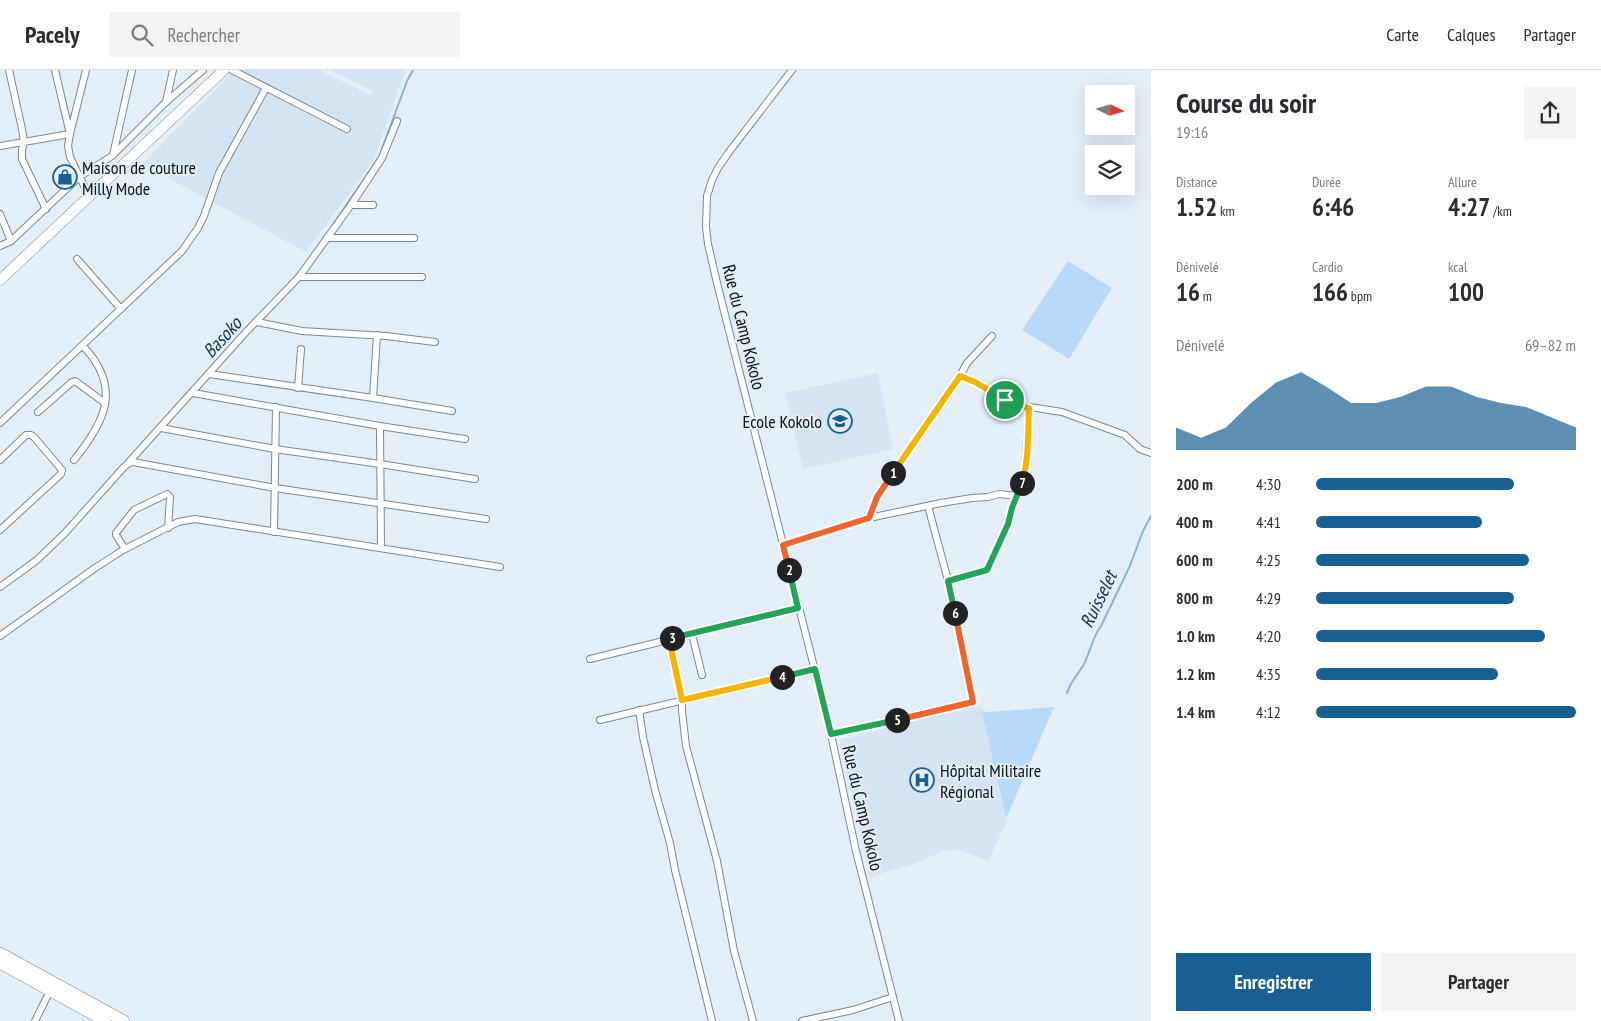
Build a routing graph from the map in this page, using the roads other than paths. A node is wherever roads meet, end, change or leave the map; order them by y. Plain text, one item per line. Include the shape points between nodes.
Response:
1 (9, 70) edge
2 (55, 70) edge
3 (86, 70) edge
4 (131, 70) edge
5 (173, 70) edge
6 (203, 70) edge
7 (224, 70) edge
8 (232, 70) edge
9 (792, 70) edge
10 (266, 88) junction
11 (166, 102) junction
12 (397, 121) dead end
13 (347, 129) dead end
14 (70, 134) junction
15 (24, 142) junction
16 (0, 146) edge
17 (112, 156) junction
18 (79, 177) junction
19 (89, 196) junction
20 (351, 205) junction
21 (373, 205) dead end
22 (46, 209) junction
23 (0, 214) edge
24 (327, 238) junction
25 (414, 238) dead end
26 (11, 241) junction
27 (0, 246) edge
28 (77, 259) dead end
29 (299, 277) junction
30 (422, 277) dead end
31 (0, 280) edge
32 (121, 309) junction
33 (257, 322) junction
34 (377, 335) junction
35 (992, 336) dead end
36 (435, 342) dead end
37 (83, 346) junction
38 (301, 349) dead end
39 (209, 374) junction
40 (960, 376) junction
41 (298, 388) junction
42 (193, 393) junction
43 (373, 398) junction
44 (105, 403) junction
45 (276, 407) junction
46 (1029, 408) junction
47 (452, 411) dead end
48 (38, 412) dead end
49 (0, 423) edge
50 (380, 426) junction
51 (161, 428) junction
52 (465, 439) dead end
53 (275, 449) junction
54 (1151, 453) edge
55 (0, 460) edge
56 (74, 460) dead end
57 (129, 463) junction
58 (380, 464) junction
59 (475, 480) dead end
60 (275, 488) junction
61 (1017, 496) junction
62 (381, 504) junction
63 (928, 506) junction
64 (869, 518) junction
65 (486, 519) dead end
66 (168, 528) junction
67 (0, 530) edge
68 (274, 532) junction
69 (783, 545) junction
70 (381, 548) junction
71 (124, 549) junction
72 (500, 567) dead end
73 (948, 581) junction
74 (0, 587) edge
75 (798, 608) junction
76 (692, 634) junction
77 (0, 636) edge
78 (669, 639) junction
79 (590, 659) dead end
80 (815, 669) junction
81 (702, 675) dead end
82 (682, 700) junction
83 (639, 710) junction
84 (600, 720) dead end
85 (831, 734) junction
86 (0, 953) edge
87 (0, 963) edge
88 (50, 991) junction
89 (893, 997) junction
90 (35, 1021) edge
91 (105, 1021) edge
92 (124, 1021) edge
93 (712, 1021) edge
94 (753, 1021) edge
95 (802, 1021) edge
96 (899, 1021) edge

1 - 15 street
2 - 14 street
3 - 14 street
4 - 17 street
5 - 11 street
6 - 11 street
7 - 19 main road
8 - 10 street
9 - 69 street, Rue du Camp Kokolo via 718,168 705,211 708,244
10 - 13 street
10 - 32 street via 219,173 198,228 182,251
11 - 17 street
12 - 20 street via 382,158
14 - 15 street
14 - 18 street via 70,157
15 - 16 street
15 - 22 street via 22,159
17 - 18 street
18 - 19 street
18 - 22 street
19 - 31 main road
20 - 21 street
20 - 24 street
22 - 26 street
23 - 26 street
24 - 25 street
24 - 29 street
26 - 27 street
28 - 32 street
29 - 30 street
29 - 33 street
32 - 37 street
33 - 34 street via 302,331
33 - 39 street
34 - 36 street
34 - 43 street
35 - 40 street via 967,363
37 - 44 street via 101,369 106,390
37 - 49 street
38 - 41 street
39 - 41 street
39 - 42 street
40 - 46 street via 1005,400
40 - 64 street via 877,497
41 - 43 street
42 - 45 street
42 - 51 street
43 - 47 street
44 - 48 street via 75,381
44 - 56 street via 91,439
45 - 50 street
45 - 53 street
46 - 54 street via 1062,412 1125,435
46 - 61 street via 1025,471
50 - 52 street
50 - 58 street
51 - 53 street
51 - 57 street
53 - 58 street
53 - 60 street
55 - 67 street via 26,435 31,435 62,470
57 - 60 street
57 - 74 street via 37,560
58 - 59 street
58 - 62 street
60 - 62 street
60 - 68 street
61 - 63 street via 999,494
61 - 73 street via 987,570
62 - 65 street
62 - 70 street
63 - 64 street
63 - 73 street
64 - 69 street
66 - 68 street via 178,522 195,519
66 - 71 street
66 - 71 street via 170,497 166,494 134,510 117,531
68 - 70 street
69 - 75 street, Rue du Camp Kokolo
70 - 72 street
71 - 77 street
73 - 85 street via 973,702
75 - 76 street
75 - 80 street, Rue du Camp Kokolo
76 - 78 street
76 - 81 street
78 - 79 street
78 - 82 street
80 - 82 street
80 - 85 street, Rue du Camp Kokolo
82 - 83 street
82 - 94 street via 686,746 719,869 734,951
83 - 84 street
83 - 93 street via 655,790
85 - 89 street, Rue du Camp Kokolo via 856,851
86 - 92 highway
87 - 88 highway
88 - 90 street
88 - 91 highway
89 - 95 street
89 - 96 street, Rue du Camp Kokolo

